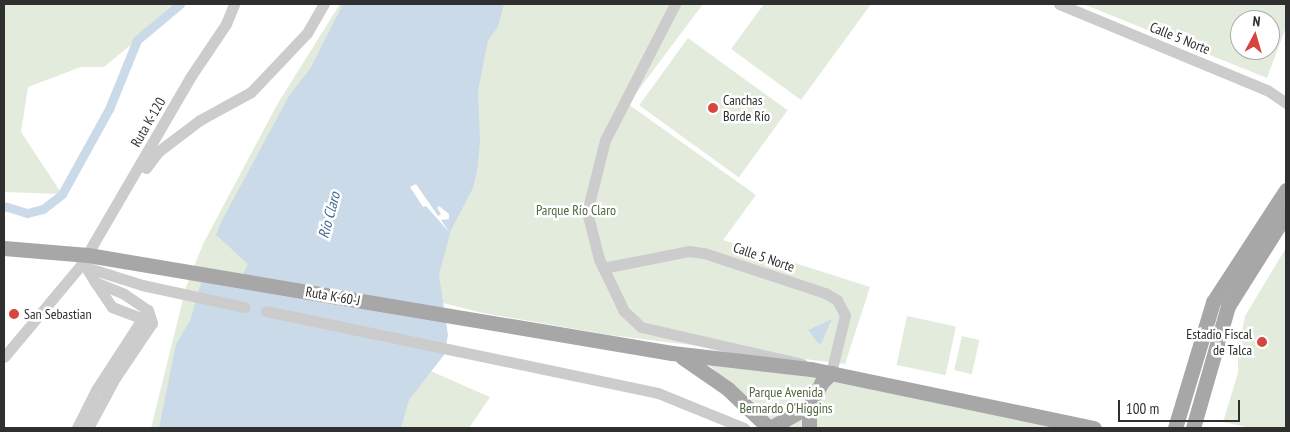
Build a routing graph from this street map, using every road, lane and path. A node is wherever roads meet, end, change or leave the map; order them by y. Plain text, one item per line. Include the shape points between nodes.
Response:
1 (234, 4) edge
2 (324, 4) edge
3 (675, 4) edge
4 (1059, 4) edge
5 (1286, 103) edge
6 (1286, 190) edge
7 (120, 201) junction
8 (1286, 214) edge
9 (4, 248) edge
10 (85, 263) junction
11 (601, 263) junction
12 (99, 278) junction
13 (245, 307) dead end
14 (266, 311) dead end
15 (147, 317) junction
16 (667, 352) junction
17 (4, 357) edge
18 (811, 369) junction
19 (831, 373) junction
20 (809, 406) junction
21 (77, 428) edge
22 (88, 428) edge
23 (744, 428) edge
24 (770, 428) edge
25 (809, 428) edge
26 (1094, 428) edge
27 (1175, 428) edge
28 (1193, 428) edge

1 - 7 street, Ruta K-120 via 226,24
2 - 7 street via 307,33 251,92 200,120 159,151
3 - 11 street via 605,140 587,212
4 - 5 street, Calle 5 Norte via 1267,90
6 - 27 main road via 1213,302
7 - 10 street, Ruta K-120
8 - 28 main road via 1228,306
9 - 10 main road, Ruta K-60-J
10 - 12 street
10 - 16 main road, Ruta K-60-J via 109,258
10 - 17 street, Ruta K-120
11 - 18 street via 624,311 641,327 659,334 786,358
11 - 19 street, Calle 5 Norte via 689,251 704,252 825,293 837,300 845,315
12 - 13 street
12 - 15 street via 124,294
12 - 15 street via 112,307
14 - 23 street via 658,393
15 - 21 street via 96,390
15 - 22 street
16 - 18 main road
16 - 24 main road via 701,368
18 - 19 main road
19 - 20 main road
19 - 26 main road
20 - 24 main road
20 - 25 main road

